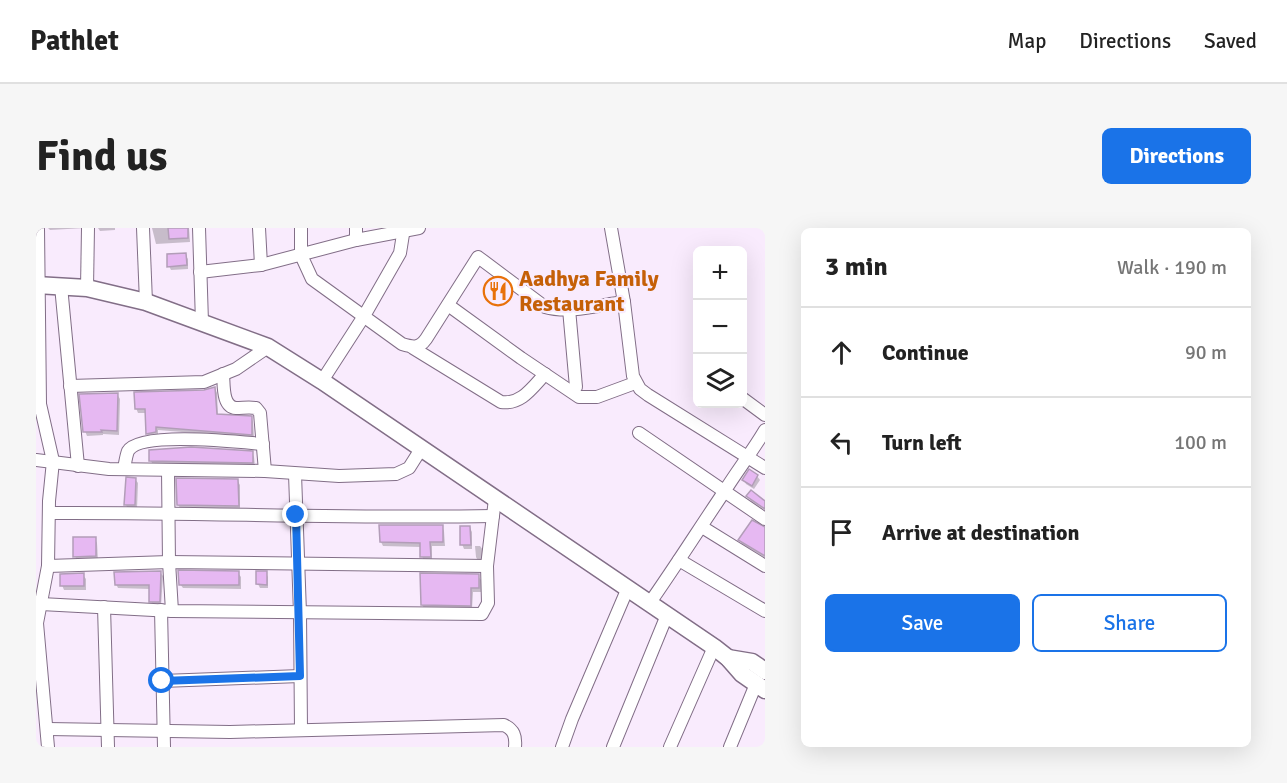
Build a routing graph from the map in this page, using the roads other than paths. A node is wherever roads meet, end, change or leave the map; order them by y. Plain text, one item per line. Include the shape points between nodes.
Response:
1 (38, 228) edge
2 (88, 228) edge
3 (143, 228) edge
4 (199, 228) edge
5 (259, 228) edge
6 (301, 228) edge
7 (419, 228) edge
8 (611, 228) edge
9 (404, 230) edge
10 (356, 234) edge
11 (301, 255) junction
12 (261, 265) junction
13 (200, 272) junction
14 (37, 285) edge
15 (61, 286) junction
16 (87, 288) junction
17 (146, 302) junction
18 (624, 302) junction
19 (448, 304) junction
20 (569, 309) junction
21 (364, 316) junction
22 (202, 322) junction
23 (268, 347) junction
24 (413, 348) junction
25 (223, 374) junction
26 (544, 374) junction
27 (37, 379) edge
28 (322, 381) junction
29 (635, 382) junction
30 (70, 386) junction
31 (576, 387) dead end
32 (747, 402) edge
33 (38, 404) edge
34 (765, 415) edge
35 (765, 430) edge
36 (639, 433) dead end
37 (263, 444) junction
38 (421, 448) junction
39 (749, 458) junction
40 (36, 460) edge
41 (53, 461) junction
42 (78, 466) junction
43 (765, 468) edge
44 (124, 469) junction
45 (168, 470) junction
46 (265, 471) junction
47 (295, 474) junction
48 (724, 490) junction
49 (495, 499) junction
50 (36, 500) edge
51 (49, 507) junction
52 (168, 512) junction
53 (296, 515) junction
54 (492, 516) junction
55 (765, 519) edge
56 (702, 527) junction
57 (36, 540) edge
58 (49, 541) junction
59 (680, 560) junction
60 (169, 562) junction
61 (297, 562) junction
62 (48, 566) junction
63 (487, 566) junction
64 (765, 566) edge
65 (40, 585) edge
66 (627, 590) junction
67 (41, 604) junction
68 (650, 604) junction
69 (104, 607) junction
70 (166, 611) junction
71 (765, 611) edge
72 (300, 613) junction
73 (667, 615) junction
74 (37, 623) edge
75 (714, 647) junction
76 (39, 669) edge
77 (300, 676) junction
78 (162, 681) junction
79 (762, 682) edge
80 (40, 708) edge
81 (48, 729) junction
82 (300, 730) junction
83 (107, 731) junction
84 (163, 732) junction
85 (567, 745) edge
86 (48, 747) edge
87 (108, 747) edge
88 (164, 747) edge
89 (515, 747) edge
90 (613, 747) edge
91 (670, 747) edge
92 (730, 747) edge

1 - 14 street
2 - 16 street
3 - 17 street
4 - 13 street
5 - 12 street
6 - 11 street
7 - 9 street
8 - 18 street
9 - 10 street
9 - 21 street via 400,253
10 - 11 street
11 - 12 street
11 - 21 street via 312,279
12 - 13 street
13 - 22 street
14 - 15 main road
14 - 27 street
15 - 16 main road
15 - 30 street
16 - 17 main road
17 - 22 main road
18 - 20 street
18 - 29 street
19 - 20 street via 478,257 545,307
19 - 24 street via 423,344
19 - 26 street
20 - 31 street
21 - 24 street
21 - 28 street
22 - 23 main road
23 - 25 street
23 - 28 main road
24 - 26 street via 501,402 510,403 526,395
25 - 30 street via 204,382
25 - 37 street via 229,406 256,408 260,413
26 - 29 street via 579,397 597,397
27 - 33 street
28 - 38 main road
29 - 39 street via 648,395
30 - 42 street
32 - 34 street
33 - 41 street
35 - 39 street
36 - 48 street
37 - 44 street via 193,439 149,441 128,451
37 - 46 street
38 - 47 street via 409,468 396,474
38 - 49 main road
39 - 43 street
39 - 48 street
40 - 41 street
41 - 42 street
41 - 51 street
42 - 44 street
44 - 45 street
45 - 46 street
45 - 52 street
46 - 47 street
47 - 53 street
48 - 55 street
48 - 56 street
49 - 54 street
49 - 66 main road
50 - 51 street
51 - 52 street
51 - 58 street
52 - 53 street
52 - 60 street
53 - 54 street
53 - 61 street
54 - 63 street
56 - 59 street
56 - 64 street
57 - 58 street
58 - 62 street
59 - 68 street
59 - 71 street
60 - 61 street
60 - 62 street
60 - 70 street
61 - 63 street
61 - 72 street
62 - 65 street
63 - 72 street via 488,603 482,614
65 - 67 street
66 - 68 main road
66 - 85 street
67 - 69 street
67 - 74 street
68 - 73 main road
69 - 70 street
69 - 83 street
70 - 72 street
70 - 78 street
72 - 77 street
73 - 75 main road
73 - 90 street
74 - 76 street
75 - 79 main road via 728,658 752,662
75 - 91 street
76 - 80 street
77 - 78 street
77 - 82 street
78 - 84 street
79 - 92 street
80 - 81 street
81 - 83 street
81 - 86 street
82 - 84 street
82 - 89 street via 504,725 516,738
83 - 84 street
83 - 87 street
84 - 88 street

